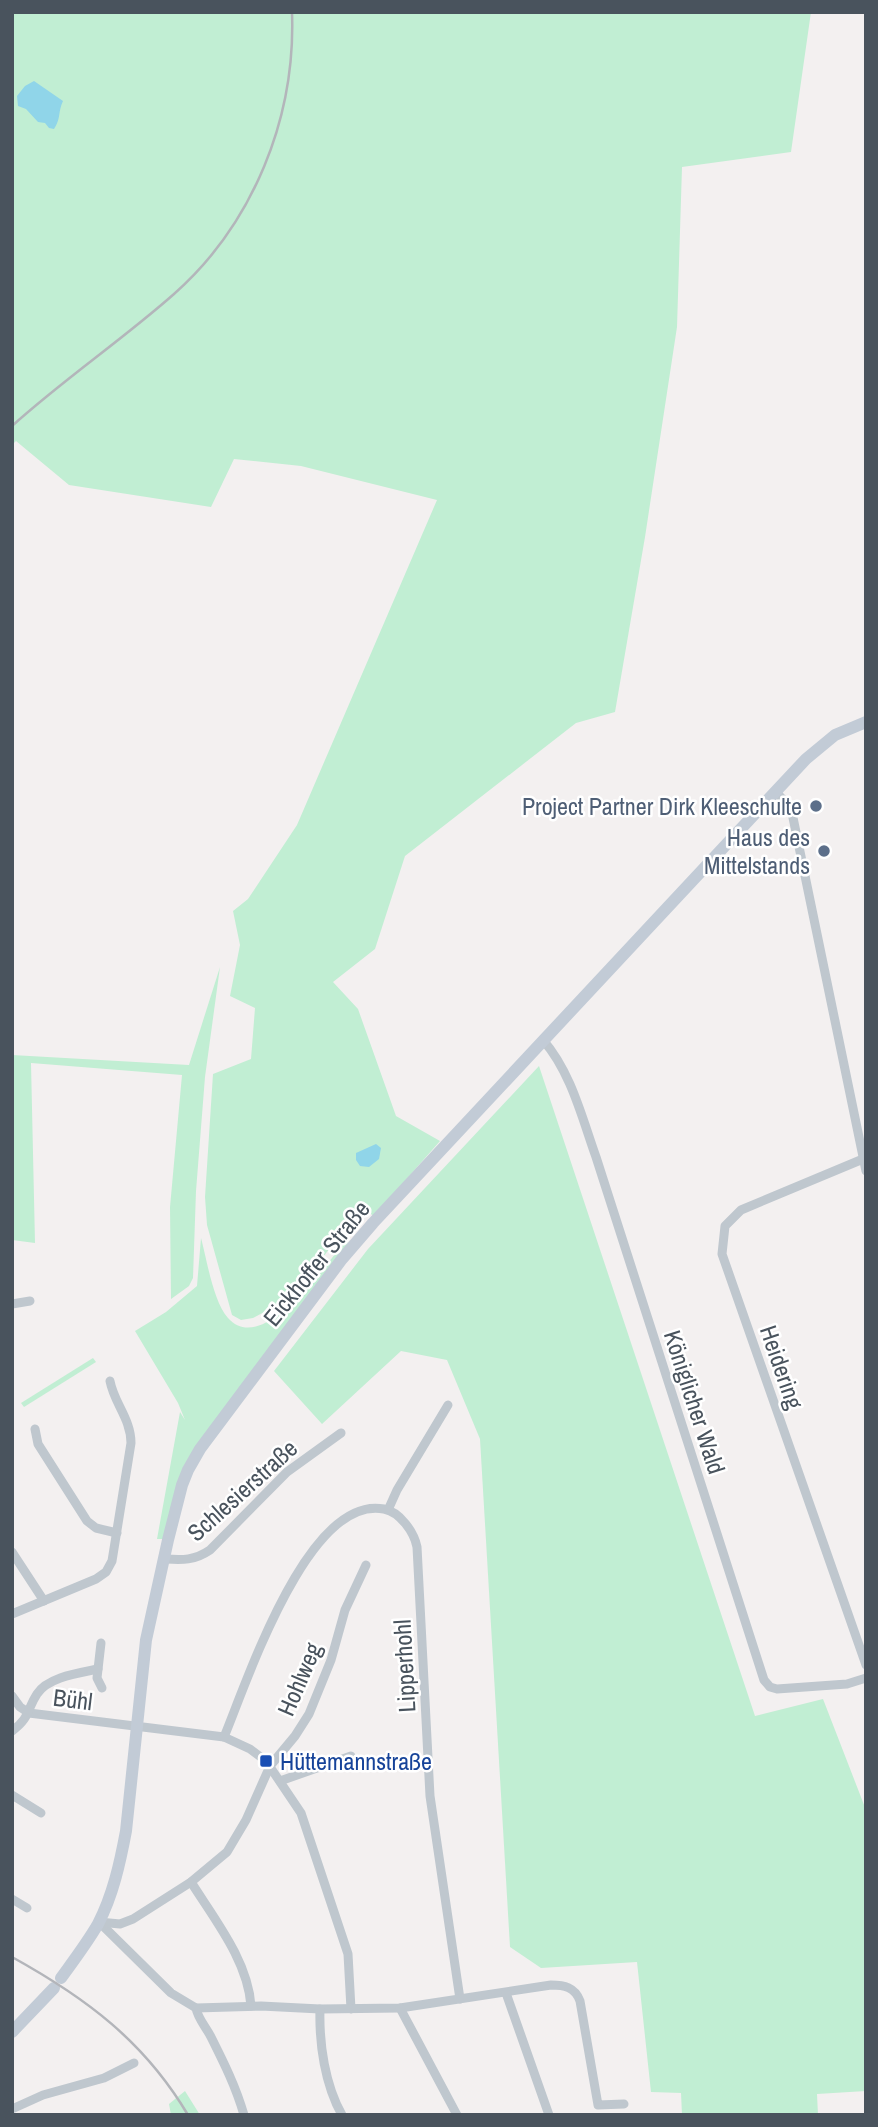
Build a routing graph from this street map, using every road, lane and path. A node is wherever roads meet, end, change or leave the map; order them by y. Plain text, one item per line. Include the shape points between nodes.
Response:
1 (866, 722) edge
2 (776, 792) junction
3 (543, 1040) junction
4 (863, 1158) junction
5 (866, 1171) edge
6 (30, 1301) dead end
7 (12, 1304) edge
8 (110, 1381) dead end
9 (448, 1405) dead end
10 (35, 1429) dead end
11 (341, 1433) dead end
12 (388, 1510) junction
13 (117, 1533) junction
14 (12, 1552) edge
15 (164, 1559) junction
16 (366, 1565) dead end
17 (44, 1601) junction
18 (12, 1614) edge
19 (101, 1643) dead end
20 (866, 1665) edge
21 (98, 1669) junction
22 (866, 1678) edge
23 (102, 1688) dead end
24 (12, 1696) edge
25 (29, 1713) junction
26 (137, 1726) junction
27 (12, 1731) edge
28 (224, 1737) junction
29 (351, 1756) dead end
30 (270, 1766) junction
31 (280, 1782) junction
32 (12, 1795) edge
33 (41, 1813) dead end
34 (191, 1882) junction
35 (12, 1899) edge
36 (27, 1908) dead end
37 (99, 1922) junction
38 (506, 1993) junction
39 (460, 1999) junction
40 (251, 2006) junction
41 (196, 2008) junction
42 (400, 2008) junction
43 (320, 2009) junction
44 (351, 2009) junction
45 (12, 2032) edge
46 (134, 2063) dead end
47 (624, 2104) dead end
48 (12, 2109) edge
49 (244, 2115) edge
50 (342, 2115) edge
51 (457, 2115) edge
52 (549, 2115) edge

1 - 2 main road, Eickhoffer Straße via 835,735
2 - 3 main road, Eickhoffer Straße
2 - 4 street via 791,808
3 - 15 main road, Eickhoffer Straße via 358,1239 200,1449 182,1485
3 - 22 street, Königlicher Wald via 564,1074 596,1157 764,1680 777,1689 847,1684
4 - 5 street
4 - 20 street, Heidering via 741,1210 725,1226 722,1254
6 - 7 street
8 - 13 street via 131,1431
9 - 12 street
10 - 13 street via 38,1444 87,1521
11 - 15 street, Schlesierstraße via 287,1472 210,1550 198,1558
12 - 28 street via 364,1508 344,1518 298,1570 275,1613
12 - 39 street, Lipperhohl via 415,1536 417,1547 430,1796
13 - 17 street via 106,1572
14 - 17 street
15 - 26 main road, Eickhoffer Straße via 145,1647
16 - 30 street, Hohlweg via 345,1610 309,1714
17 - 18 street
19 - 21 street
21 - 23 street
21 - 25 street via 45,1686
24 - 25 street, Bühl
25 - 26 street, Bühl
25 - 27 street
26 - 28 street
26 - 37 main road, Eickhoffer Straße via 121,1860
28 - 30 street via 250,1749
29 - 31 street
30 - 31 street
30 - 34 street, Hohlweg via 227,1852
31 - 44 street via 301,1813 338,1920 348,1955
32 - 33 street
34 - 37 street, Hohlweg via 133,1919 120,1924
34 - 40 street via 244,1973
35 - 36 street
37 - 41 street via 171,1993
37 - 45 main road, Eickhoffer Straße via 58,1983
38 - 39 street
38 - 47 street via 551,1985 569,1987 579,1996 598,2105
38 - 52 street
39 - 42 street
40 - 41 street
40 - 43 street
41 - 49 street via 236,2087
42 - 44 street
42 - 51 street
43 - 44 street
43 - 50 street via 330,2089
46 - 48 street

